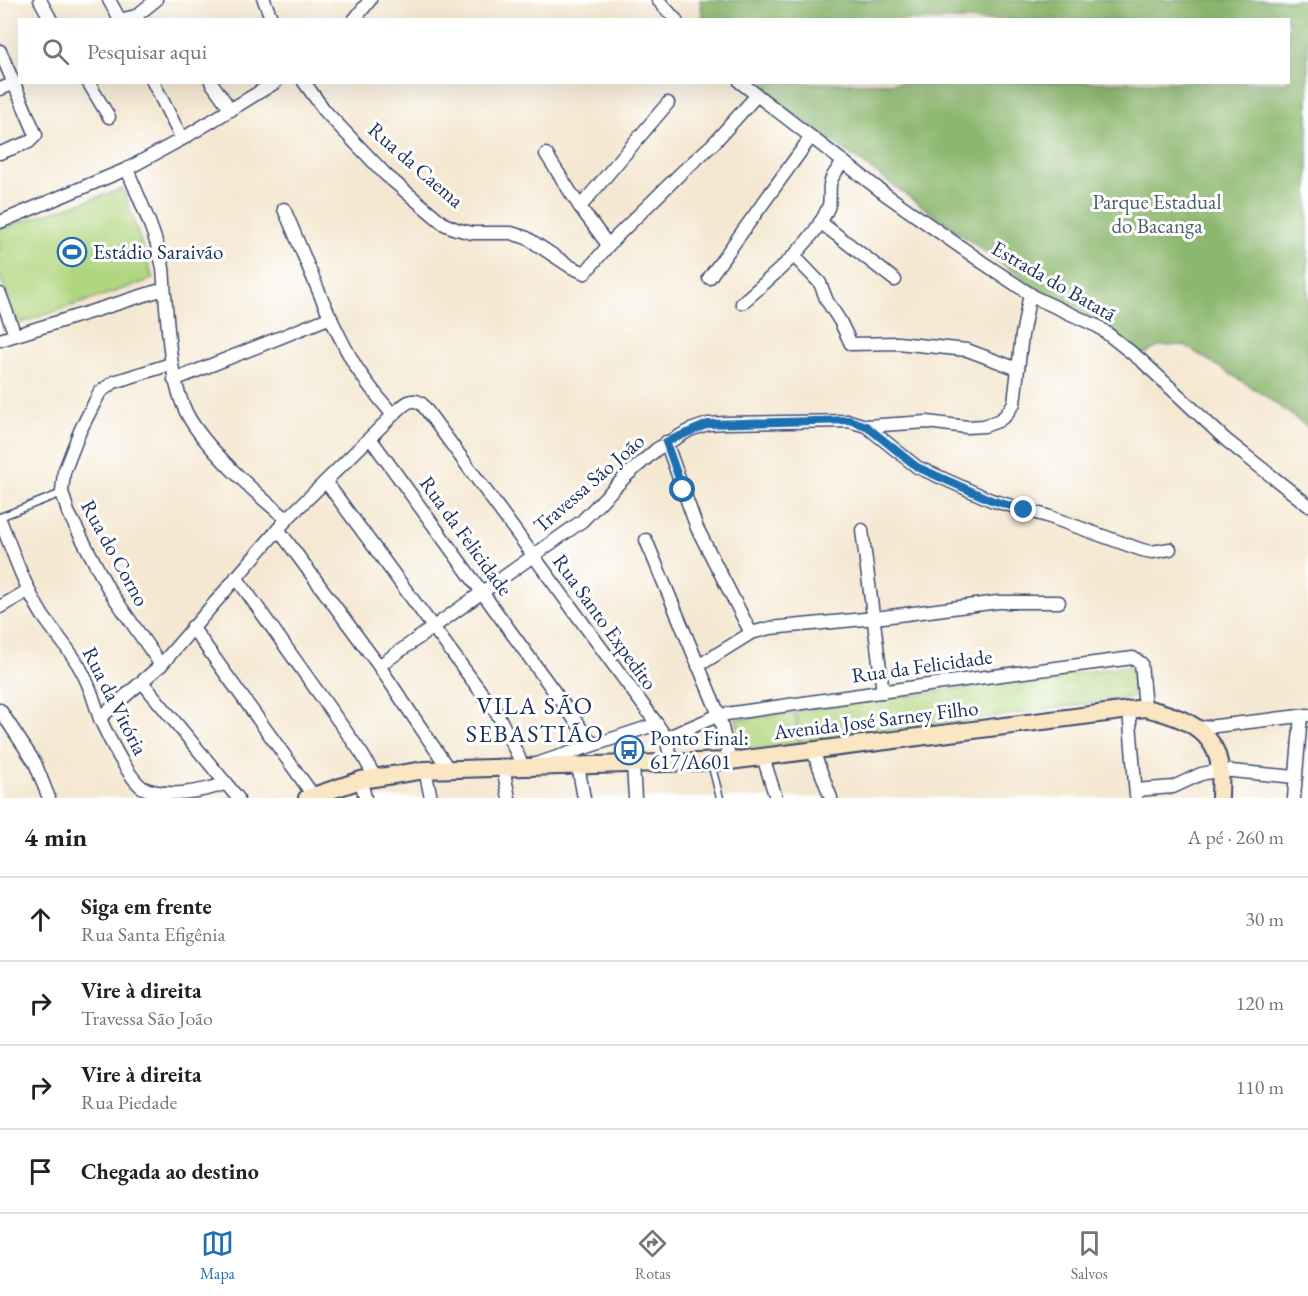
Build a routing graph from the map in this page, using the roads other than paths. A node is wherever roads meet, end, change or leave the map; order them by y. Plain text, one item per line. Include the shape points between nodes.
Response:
1 (40, 0) edge
2 (109, 0) edge
3 (156, 0) edge
4 (264, 0) edge
5 (370, 0) edge
6 (658, 0) edge
7 (50, 18) edge
8 (119, 18) edge
9 (137, 18) edge
10 (271, 18) edge
11 (356, 18) edge
12 (674, 18) edge
13 (0, 51) edge
14 (15, 83) junction
15 (89, 84) edge
16 (154, 84) edge
17 (212, 84) edge
18 (273, 84) edge
19 (305, 84) edge
20 (743, 84) edge
21 (0, 89) edge
22 (757, 95) junction
23 (668, 103) dead end
24 (231, 111) junction
25 (109, 117) dead end
26 (811, 137) junction
27 (182, 139) junction
28 (0, 153) edge
29 (546, 154) dead end
30 (844, 162) junction
31 (127, 169) junction
32 (580, 207) junction
33 (284, 209) dead end
34 (0, 222) edge
35 (820, 222) junction
36 (608, 245) junction
37 (794, 256) junction
38 (709, 278) dead end
39 (895, 280) dead end
40 (164, 289) junction
41 (0, 294) edge
42 (1029, 294) junction
43 (742, 303) dead end
44 (331, 317) junction
45 (15, 335) junction
46 (0, 340) edge
47 (171, 364) junction
48 (1018, 369) junction
49 (174, 380) junction
50 (393, 415) junction
51 (866, 426) junction
52 (370, 438) junction
53 (666, 442) junction
54 (326, 482) junction
55 (62, 492) junction
56 (1308, 505) edge
57 (0, 519) edge
58 (287, 519) junction
59 (278, 529) junction
60 (862, 530) dead end
61 (646, 540) dead end
62 (1170, 549) dead end
63 (534, 557) junction
64 (236, 578) junction
65 (29, 590) junction
66 (483, 592) junction
67 (1059, 602) dead end
68 (0, 607) edge
69 (875, 618) junction
70 (192, 627) junction
71 (434, 627) junction
72 (751, 633) junction
73 (161, 664) junction
74 (379, 666) junction
75 (698, 666) junction
76 (142, 682) junction
77 (883, 692) junction
78 (1137, 709) junction
79 (0, 710) edge
80 (719, 715) junction
81 (1305, 716) edge
82 (100, 718) junction
83 (657, 724) junction
84 (1200, 728) junction
85 (620, 736) junction
86 (666, 738) junction
87 (813, 751) junction
88 (763, 757) junction
89 (591, 758) junction
90 (730, 761) junction
91 (711, 762) junction
92 (672, 763) junction
93 (629, 765) junction
94 (448, 768) junction
95 (503, 768) junction
96 (524, 768) junction
97 (425, 770) junction
98 (1221, 770) junction
99 (1296, 777) junction
100 (368, 778) junction
101 (227, 783) junction
102 (1173, 792) edge
103 (1136, 794) edge
104 (310, 796) edge
105 (48, 798) edge
106 (238, 798) edge
107 (365, 798) edge
108 (431, 798) edge
109 (509, 798) edge
110 (584, 798) edge
111 (635, 798) edge
112 (720, 798) edge
113 (776, 798) edge
114 (831, 798) edge
115 (1220, 798) edge
116 (1294, 798) edge

1 - 7 street
2 - 8 street
3 - 9 street
4 - 10 street
5 - 11 street
6 - 12 street
13 - 14 street
14 - 21 street
14 - 28 street via 36,135 29,142
15 - 25 street
16 - 27 street
17 - 24 street
18 - 24 street
19 - 36 street, Rua da Caema via 325,111 386,175 444,224 472,232 511,233 527,238 585,273
20 - 22 street, Estrada do Batatã
22 - 26 street, Estrada do Batatã
22 - 36 street via 713,144
23 - 32 street
24 - 27 street
26 - 30 street, Estrada do Batatã
26 - 38 street
27 - 31 street
29 - 32 street
30 - 35 street via 833,175 829,206
30 - 42 street, Estrada do Batatã
31 - 34 street
31 - 40 street via 154,235
32 - 36 street
33 - 44 street
35 - 37 street
35 - 39 street
37 - 43 street
37 - 48 street via 820,283 851,344 898,343 967,350
40 - 45 street
40 - 47 street
41 - 45 street
42 - 48 street, Travessa São João
42 - 56 street, Estrada do Batatã via 1099,327 1142,361 1219,434
44 - 49 street
44 - 50 street via 351,359
45 - 46 street
47 - 49 street
47 - 55 street, Rua do Corno via 114,382 99,392 64,472
48 - 51 street, Travessa São João via 1014,403 998,421 984,426 927,422
49 - 58 street via 195,428
50 - 52 street
50 - 63 street, Rua Santo Expedito via 408,401 422,404
51 - 53 street, Travessa São João via 849,420 708,424
51 - 62 street via 917,467 991,500 1142,550
52 - 54 street
52 - 66 street, Rua da Felicidade
53 - 63 street, Travessa São João via 582,521
53 - 72 street via 697,528
54 - 58 street
54 - 71 street
55 - 57 lane
55 - 73 street, Rua do Corno via 68,512 109,590
57 - 65 street, Rua da Vitória
58 - 59 street
59 - 64 street
59 - 74 street
60 - 69 street
61 - 75 street
63 - 66 street, Travessa São João
63 - 83 street, Rua Santo Expedito
64 - 70 street
64 - 100 street via 362,754
65 - 68 street
65 - 82 street, Rua da Vitória via 80,667
66 - 71 street, Travessa São João
66 - 89 street, Rua da Felicidade
67 - 69 street via 998,602
69 - 72 street
69 - 77 street
70 - 73 street
70 - 104 street
71 - 74 street, Travessa São João
71 - 96 street via 498,715
72 - 75 street
73 - 76 street
74 - 94 street
75 - 80 street
76 - 82 street
76 - 101 street
77 - 78 street, Rua da Felicidade via 1133,658 1141,663
77 - 80 street, Rua da Felicidade
78 - 84 main road via 1179,718
78 - 87 main road, Avenida José Sarney Filho
78 - 103 street
79 - 105 street via 35,763
80 - 86 street, Rua da Felicidade
80 - 90 street
81 - 84 street
81 - 99 street
82 - 101 street, Rua da Vitória via 131,776 150,792 175,796
83 - 85 street
83 - 86 street, Rua Santo Expedito
84 - 98 main road via 1215,750
85 - 89 street
85 - 93 lane via 629,750
86 - 92 street, Rua Santo Expedito
87 - 88 main road, Avenida José Sarney Filho
87 - 114 street
88 - 90 main road, Avenida José Sarney Filho
88 - 113 street
89 - 93 main road, Avenida José Sarney Filho
89 - 96 main road, Avenida José Sarney Filho
89 - 96 street
89 - 110 street, Rua da Felicidade
90 - 91 main road, Avenida José Sarney Filho
91 - 92 main road, Avenida José Sarney Filho
91 - 112 lane
92 - 93 main road, Avenida José Sarney Filho
93 - 111 street
94 - 95 main road, Avenida José Sarney Filho
94 - 97 main road, Avenida José Sarney Filho
95 - 96 main road, Avenida José Sarney Filho
95 - 109 street
97 - 100 main road, Avenida José Sarney Filho
97 - 108 street
98 - 99 street
98 - 102 street via 1201,774
98 - 115 main road
99 - 116 street
100 - 104 main road, Avenida José Sarney Filho
100 - 107 street
101 - 106 street
102 - 103 street

